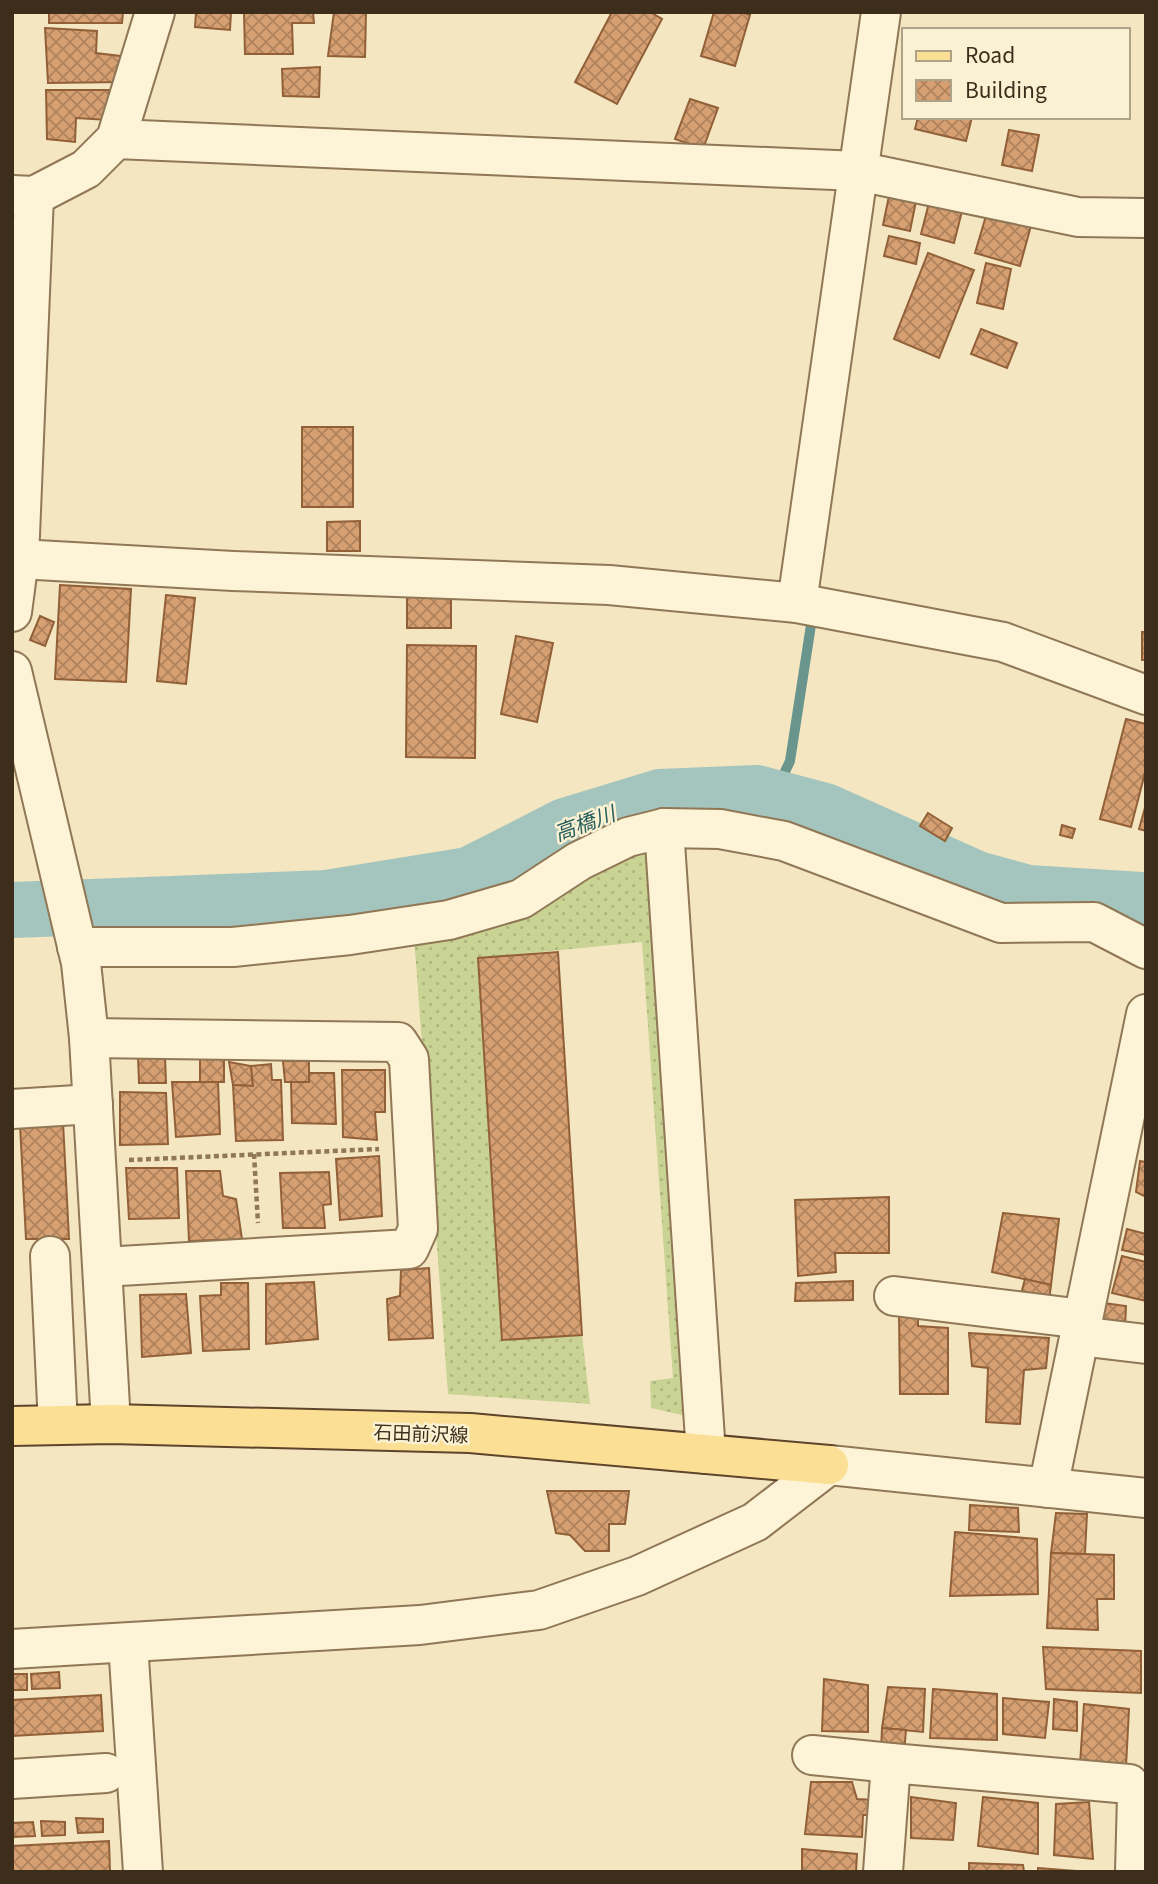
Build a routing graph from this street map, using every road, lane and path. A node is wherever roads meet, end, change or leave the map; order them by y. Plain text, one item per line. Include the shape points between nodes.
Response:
1 (155, 12) edge
2 (881, 12) edge
3 (116, 139) junction
4 (858, 171) junction
5 (23, 196) edge
6 (1146, 218) edge
7 (20, 350) edge
8 (19, 559) junction
9 (797, 603) junction
10 (12, 612) edge
11 (12, 671) edge
12 (1146, 695) edge
13 (664, 828) junction
14 (77, 947) junction
15 (1146, 948) edge
16 (1146, 1014) edge
17 (89, 1038) junction
18 (93, 1104) junction
19 (12, 1109) edge
20 (414, 1148) junction
21 (254, 1154) junction
22 (96, 1161) junction
23 (50, 1256) dead end
24 (260, 1258) junction
25 (103, 1267) junction
26 (894, 1296) dead end
27 (1081, 1328) junction
28 (1146, 1345) edge
29 (111, 1424) junction
30 (58, 1425) junction
31 (12, 1426) edge
32 (706, 1454) junction
33 (829, 1465) junction
34 (1048, 1488) junction
35 (1146, 1498) edge
36 (128, 1643) junction
37 (12, 1649) edge
38 (812, 1755) dead end
39 (891, 1763) junction
40 (106, 1773) dead end
41 (12, 1779) edge
42 (143, 1872) edge
43 (883, 1872) edge
44 (1136, 1872) edge

1 - 3 street
2 - 4 street
3 - 4 street
3 - 5 street via 86,169
4 - 6 street via 1078,217
4 - 9 street
5 - 7 street
7 - 8 street
8 - 9 street via 609,586
8 - 10 street
9 - 12 street via 1003,642
11 - 14 street
13 - 14 street via 628,837 579,861 521,899 449,920 233,947
13 - 15 street via 720,830 784,841 1001,923 1094,922
13 - 32 street
14 - 17 street
16 - 27 street
17 - 18 street
17 - 20 street via 398,1042 409,1059
18 - 19 street
18 - 22 street
20 - 21 path
20 - 24 street via 418,1229 409,1249
21 - 22 path
21 - 24 path
22 - 25 street
23 - 30 street
24 - 25 street
25 - 29 street
26 - 27 street
27 - 28 street
27 - 34 street
29 - 30 main road, 石田前沢線
29 - 32 main road, 石田前沢線 via 470,1433
30 - 31 main road, 石田前沢線
32 - 33 main road, 石田前沢線
33 - 34 street
33 - 36 street via 755,1522 637,1576 539,1610 420,1625
34 - 35 street
36 - 37 street
36 - 42 street
38 - 39 street
39 - 43 street
39 - 44 street via 1129,1784 1137,1796
40 - 41 street

